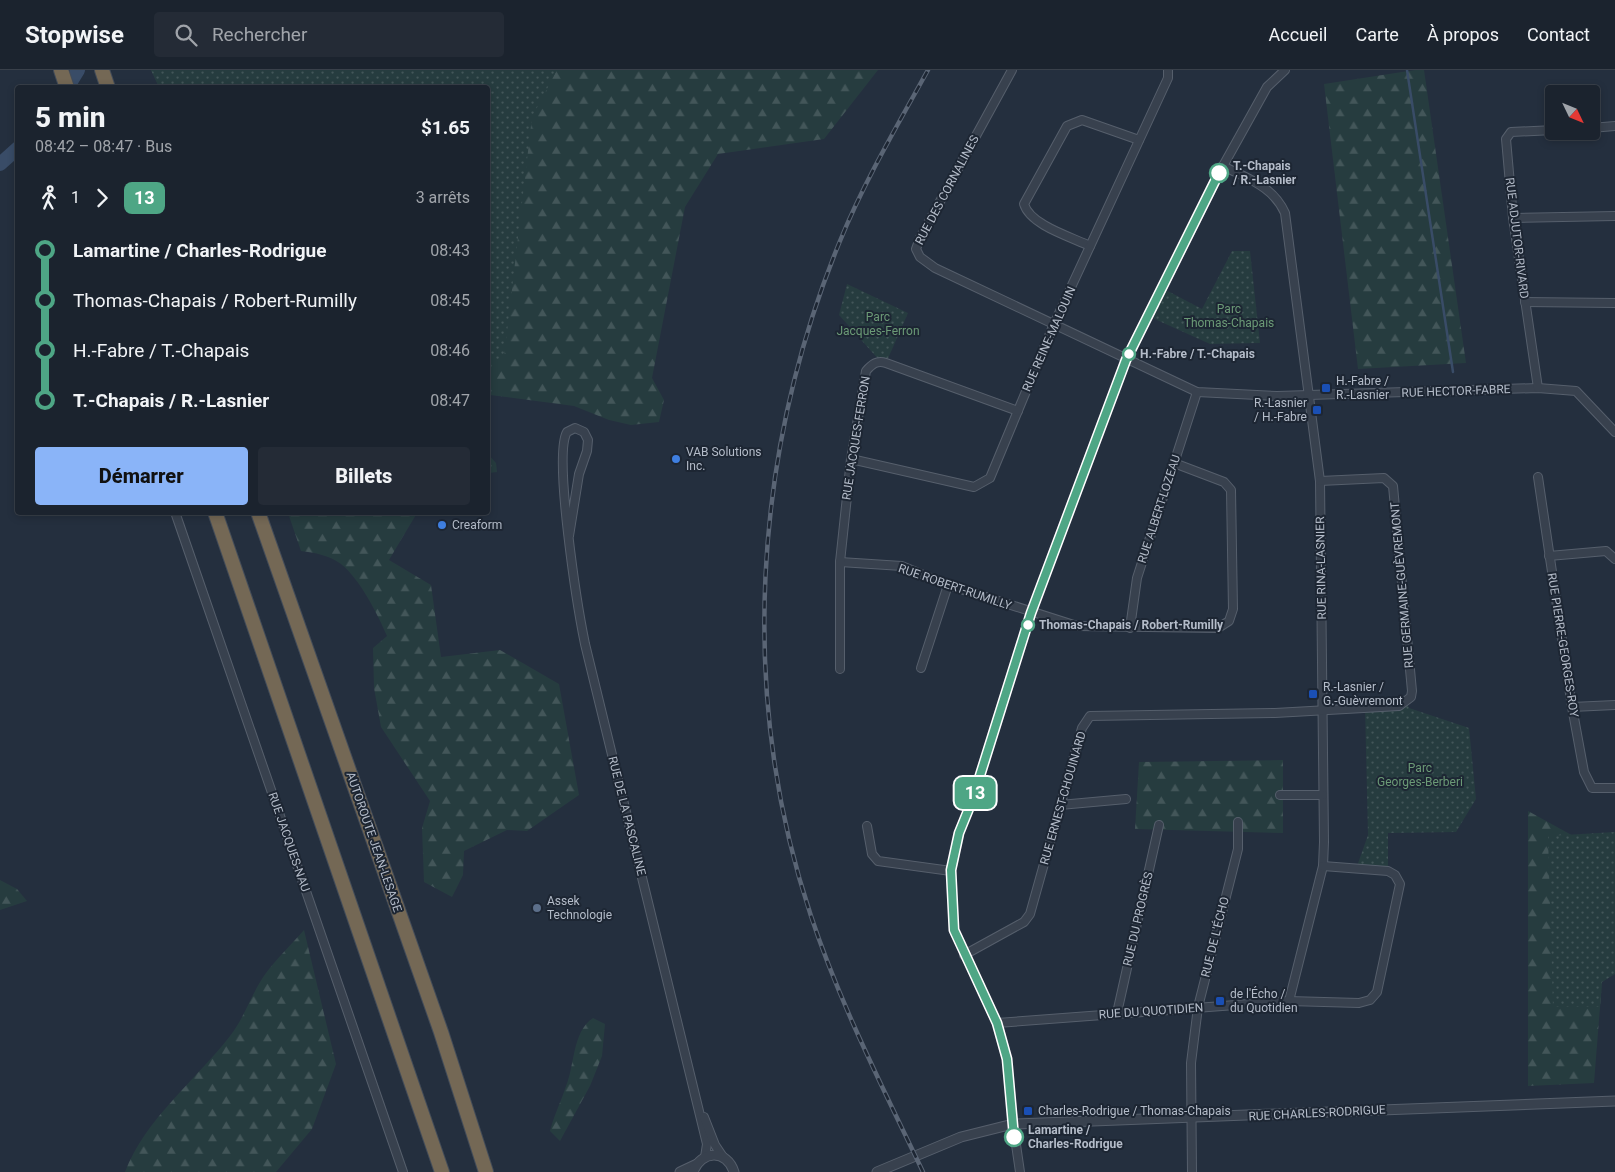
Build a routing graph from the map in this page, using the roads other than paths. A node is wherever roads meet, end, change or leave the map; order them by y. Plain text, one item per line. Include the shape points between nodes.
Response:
1 (61, 70) edge
2 (102, 70) edge
3 (1012, 70) edge
4 (1168, 70) edge
5 (1286, 70) edge
6 (66, 85) edge
7 (107, 85) edge
8 (1615, 126) edge
9 (1600, 127) edge
10 (1545, 130) edge
11 (1139, 140) junction
12 (1223, 166) junction
13 (1615, 216) edge
14 (1513, 218) junction
15 (1090, 246) junction
16 (1525, 302) junction
17 (1615, 303) edge
18 (1054, 324) junction
19 (1126, 360) junction
20 (1538, 388) junction
21 (1197, 392) junction
22 (1308, 395) junction
23 (1018, 411) junction
24 (1615, 432) edge
25 (851, 459) junction
26 (1174, 463) junction
27 (1538, 477) dead end
28 (1320, 481) junction
29 (176, 515) edge
30 (216, 515) edge
31 (259, 515) edge
32 (569, 536) junction
33 (1550, 556) junction
34 (1615, 559) edge
35 (840, 562) junction
36 (948, 585) junction
37 (1031, 613) junction
38 (1130, 628) junction
39 (921, 668) dead end
40 (840, 669) dead end
41 (1615, 705) edge
42 (1572, 707) junction
43 (1322, 710) junction
44 (1615, 788) edge
45 (1280, 795) dead end
46 (1323, 795) junction
47 (1126, 799) dead end
48 (1060, 805) junction
49 (1238, 822) dead end
50 (1159, 825) dead end
51 (866, 826) dead end
52 (1323, 866) junction
53 (951, 870) junction
54 (964, 955) junction
55 (1289, 1001) junction
56 (1198, 1007) junction
57 (1117, 1013) junction
58 (997, 1023) junction
59 (695, 1094) junction
60 (1615, 1101) edge
61 (1190, 1119) junction
62 (1012, 1124) junction
63 (705, 1157) junction
64 (723, 1157) junction
65 (695, 1168) edge
66 (736, 1170) edge
67 (403, 1172) edge
68 (442, 1172) edge
69 (486, 1172) edge
70 (680, 1172) edge
71 (877, 1172) edge
72 (1020, 1172) edge
73 (1192, 1172) edge

1 - 6 highway
2 - 7 highway
3 - 18 street, RUE DES CORNALINES via 916,249 920,257 935,268
4 - 11 street, RUE REINE-MALOUIN via 1168,78
5 - 12 street via 1267,87
8 - 9 street
10 - 14 street, RUE ADJUTOR-RIVARD via 1512,132 1506,139
11 - 15 street, RUE REINE-MALOUIN
11 - 15 street via 1082,120 1067,126 1024,204 1026,213 1035,220
12 - 19 street
12 - 22 street, RUE RINA-LASNIER via 1270,191 1285,213
13 - 14 street
14 - 16 street, RUE ADJUTOR-RIVARD
15 - 18 street, RUE REINE-MALOUIN
16 - 17 street
16 - 20 street, RUE ADJUTOR-RIVARD
18 - 19 street, RUE HECTOR-FABRE
18 - 23 street, RUE REINE-MALOUIN
19 - 21 street, RUE HECTOR-FABRE
19 - 37 street
20 - 22 street, RUE HECTOR-FABRE
20 - 24 street, RUE HECTOR-FABRE via 1576,390
21 - 22 street, RUE HECTOR-FABRE
21 - 26 street, RUE ALBERT-LOZEAU
22 - 28 street, RUE RINA-LASNIER
23 - 25 street, RUE REINE-MALOUIN via 990,478 974,487
23 - 25 street, RUE JACQUES-FERRON via 880,361 866,371
25 - 35 street, RUE JACQUES-FERRON
26 - 38 street, RUE ALBERT-LOZEAU via 1137,578
26 - 38 street, RUE ROBERT-RUMILLY via 1224,482 1231,490 1233,609 1229,621 1218,628
27 - 33 street, RUE PIERRE-GEORGES-ROY
28 - 43 street, RUE RINA-LASNIER
28 - 43 street, RUE GERMAINE-GUÈVREMONT via 1384,478 1393,486 1412,692 1411,697 1399,706
29 - 67 street, RUE JACQUES-NAU
30 - 68 highway
31 - 69 highway, AUTOROUTE JEAN-LESAGE via 441,1032
32 - 32 street, RUE DE LA PASCALINE via 588,440 584,432 575,428 567,432 562,446
32 - 59 street, RUE DE LA PASCALINE via 584,644
33 - 34 street via 1606,551
33 - 42 street, RUE PIERRE-GEORGES-ROY
35 - 36 street, RUE ROBERT-RUMILLY via 902,566
35 - 40 street, RUE JACQUES-FERRON
36 - 37 street, RUE ROBERT-RUMILLY
36 - 39 street
37 - 38 street, RUE ROBERT-RUMILLY via 1077,626
37 - 53 street via 959,833
41 - 42 street
42 - 44 street, RUE PIERRE-GEORGES-ROY via 1584,772 1592,788
43 - 46 street, RUE RINA-LASNIER
43 - 48 street, RUE ERNEST-CHOUINARD via 1090,716 1082,728
45 - 46 street
46 - 52 street, RUE RINA-LASNIER
47 - 48 street
48 - 54 street, RUE ERNEST-CHOUINARD via 1030,914 1024,922
49 - 56 street, RUE DE L'ÉCHO via 1238,848
50 - 57 street, RUE DU PROGRÈS
51 - 53 street via 872,854 878,861
52 - 55 street, RUE RINA-LASNIER
52 - 55 street, RUE DU QUOTIDIEN via 1388,871 1400,884 1378,992 1370,1000 1359,1002
53 - 54 street via 954,930
54 - 58 street
55 - 56 street, RUE DU QUOTIDIEN
56 - 57 street, RUE DU QUOTIDIEN
56 - 61 street, RUE DE L'ÉCHO via 1191,1064
57 - 58 street, RUE DU QUOTIDIEN
58 - 62 street via 1007,1059
59 - 63 street, RUE DE LA PASCALINE via 707,1144
59 - 64 street, RUE DE LA PASCALINE
60 - 61 street, RUE CHARLES-RODRIGUE
61 - 62 street, RUE CHARLES-RODRIGUE
61 - 73 street, RUE DE L'ÉCHO
62 - 71 street, RUE CHARLES-RODRIGUE via 961,1137
62 - 72 street
63 - 64 street
63 - 65 street
64 - 66 street
65 - 70 street

